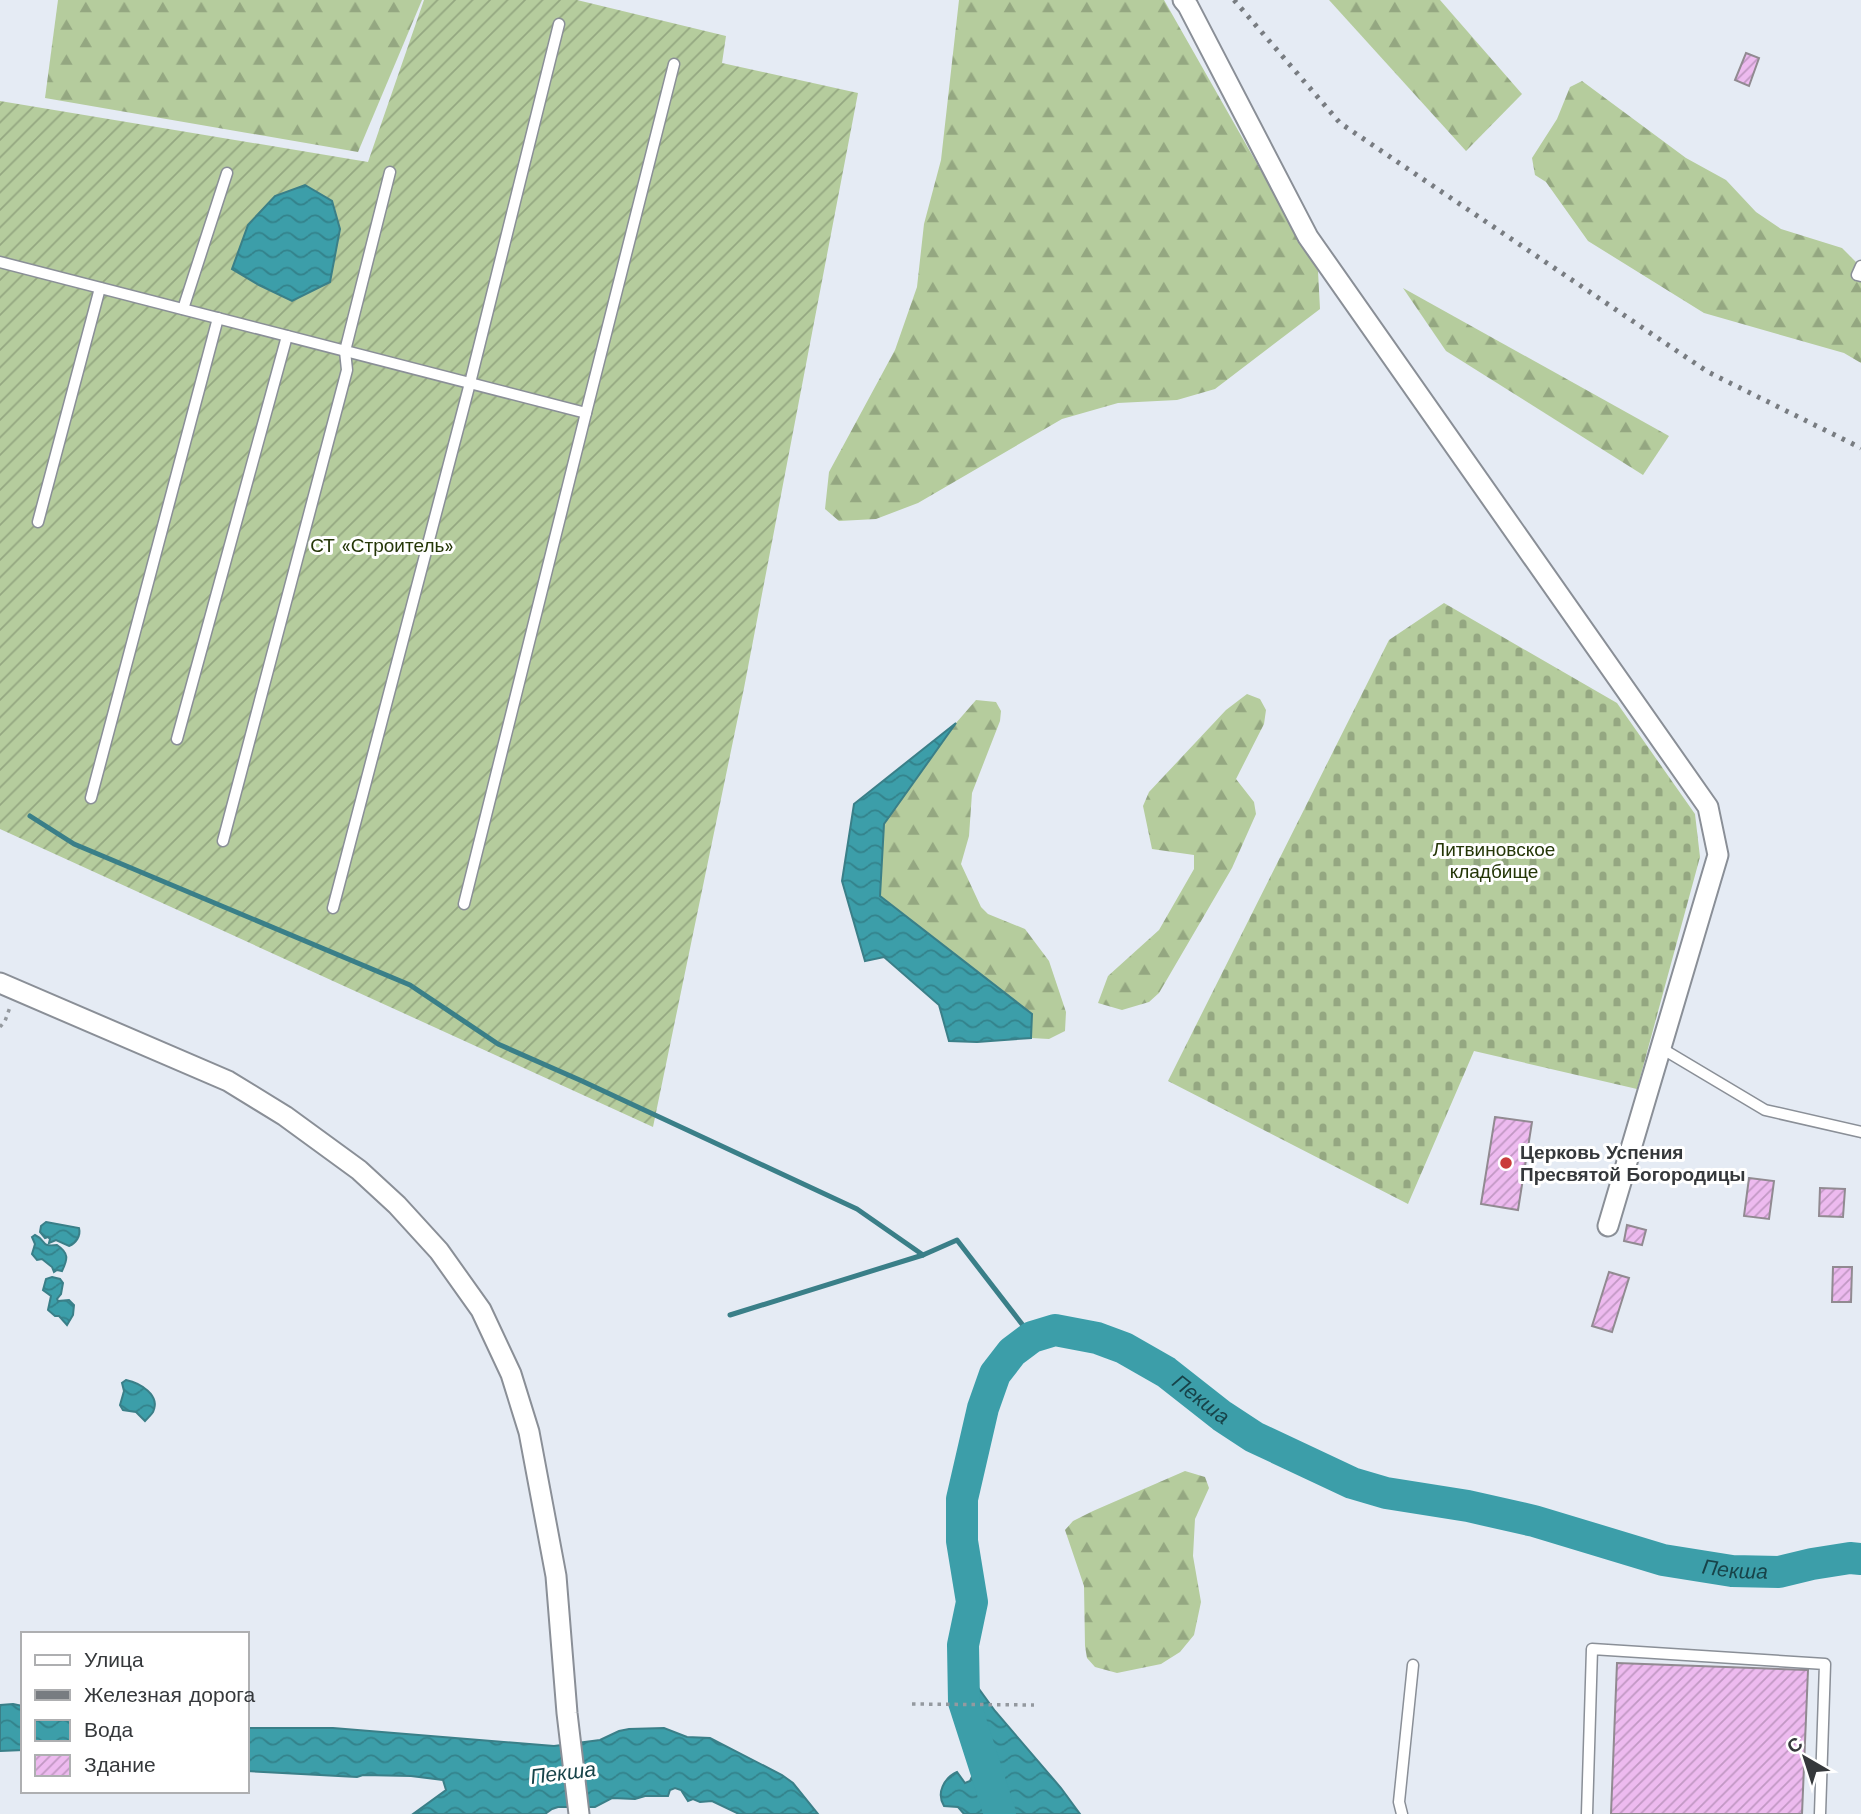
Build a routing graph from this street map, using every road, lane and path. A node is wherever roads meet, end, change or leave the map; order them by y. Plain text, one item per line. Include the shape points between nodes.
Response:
1 (1183, 0) edge
2 (559, 24) dead end
3 (674, 64) dead end
4 (390, 172) dead end
5 (227, 173) dead end
6 (0, 262) edge
7 (1861, 266) edge
8 (1861, 276) edge
9 (100, 288) junction
10 (183, 309) junction
11 (218, 318) junction
12 (287, 336) junction
13 (345, 351) junction
14 (470, 383) junction
15 (586, 413) junction
16 (38, 522) dead end
17 (177, 739) dead end
18 (91, 798) dead end
19 (223, 841) dead end
20 (464, 904) dead end
21 (332, 908) dead end
22 (8, 987) edge
23 (0, 1027) edge
24 (1661, 1048) junction
25 (1861, 1132) edge
26 (1608, 1226) dead end
27 (1413, 1665) dead end
28 (912, 1704) dead end
29 (1034, 1705) dead end
30 (579, 1814) edge
31 (1402, 1814) edge
32 (1587, 1814) edge
33 (1820, 1814) edge

1 - 24 street via 1308,237 1708,807 1718,855
2 - 14 lane
3 - 15 lane
4 - 13 lane
5 - 10 lane
6 - 9 lane
7 - 8 lane via 1857,275
9 - 10 lane
9 - 16 lane
10 - 11 lane
11 - 12 lane
11 - 18 lane
12 - 13 lane
12 - 17 lane
13 - 14 lane
13 - 19 lane via 347,370
14 - 15 lane
14 - 21 lane
15 - 20 lane
22 - 23 path via 5,1021
22 - 30 street via 228,1081 285,1116 359,1170 397,1205 439,1251 481,1310 511,1374 529,1432 556,1576
24 - 25 lane via 1765,1110
24 - 26 street
27 - 31 lane via 1399,1802
28 - 29 path
32 - 33 lane via 1592,1649 1825,1664

